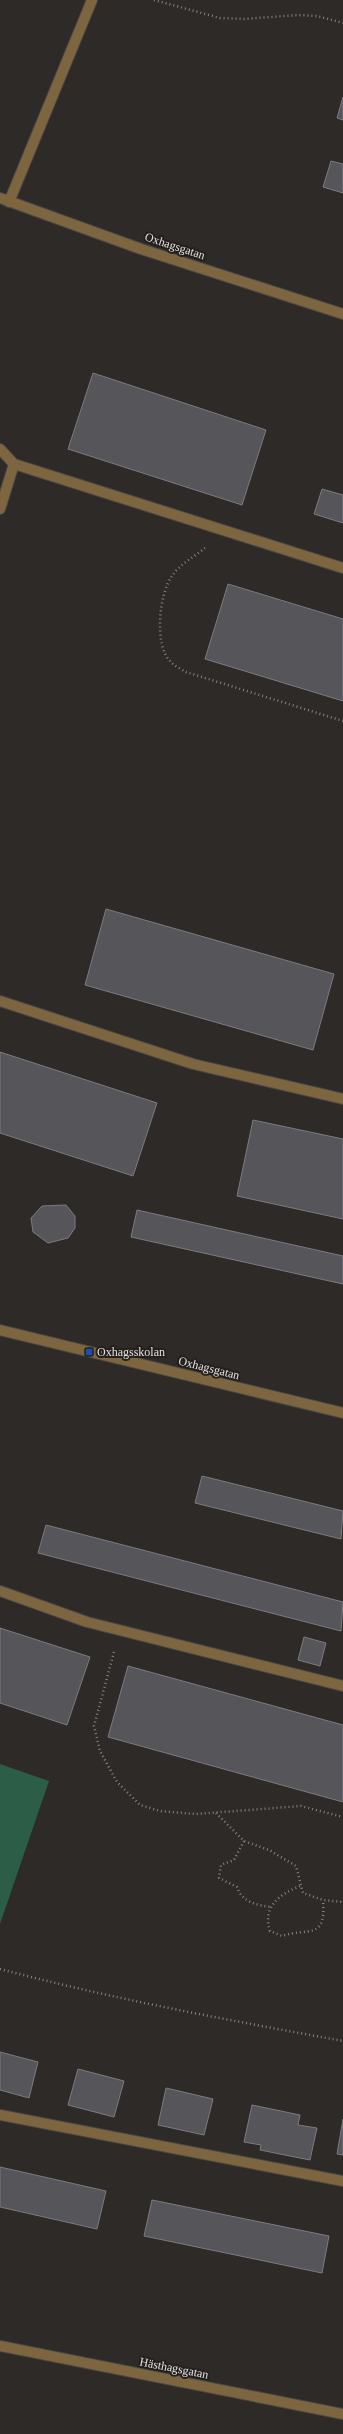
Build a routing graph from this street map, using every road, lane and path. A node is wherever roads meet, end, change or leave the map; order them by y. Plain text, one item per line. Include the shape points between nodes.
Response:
1 (92, 0) edge
2 (154, 0) edge
3 (343, 23) edge
4 (5, 200) edge
5 (343, 314) edge
6 (0, 449) edge
7 (14, 464) junction
8 (0, 509) edge
9 (226, 531) junction
10 (343, 568) edge
11 (343, 722) edge
12 (0, 1000) edge
13 (343, 1099) edge
14 (0, 1330) edge
15 (343, 1413) edge
16 (0, 1591) edge
17 (120, 1630) junction
18 (343, 1686) edge
19 (216, 1813) junction
20 (343, 1817) edge
21 (244, 1841) junction
22 (300, 1886) junction
23 (323, 1900) junction
24 (343, 1902) edge
25 (271, 1907) junction
26 (0, 1969) edge
27 (343, 2041) edge
28 (0, 2115) edge
29 (343, 2181) edge
30 (0, 2346) edge
31 (343, 2414) edge

1 - 4 street
2 - 3 path via 220,18 244,19 298,14
4 - 5 street, Oxhagsgatan via 141,249
6 - 7 street
7 - 8 street
7 - 9 street
9 - 10 street
9 - 11 path via 172,574 163,592 160,611 161,638 169,661 186,672
12 - 13 street via 193,1064
14 - 15 street, Oxhagsgatan
16 - 17 street via 87,1622
17 - 18 street
17 - 19 path via 94,1726 100,1750 117,1782 140,1805 160,1811
19 - 20 path via 301,1806
19 - 21 path
21 - 22 path via 269,1850 296,1866
21 - 25 path via 234,1860 221,1865 219,1878 222,1882 237,1887 239,1893 249,1902
22 - 23 path via 303,1893
22 - 25 path via 285,1892
23 - 24 path
23 - 25 path via 322,1922 309,1933 294,1932 282,1936 270,1931 267,1924
26 - 27 path via 121,1998
28 - 29 street
30 - 31 street, Hästhagsgatan

